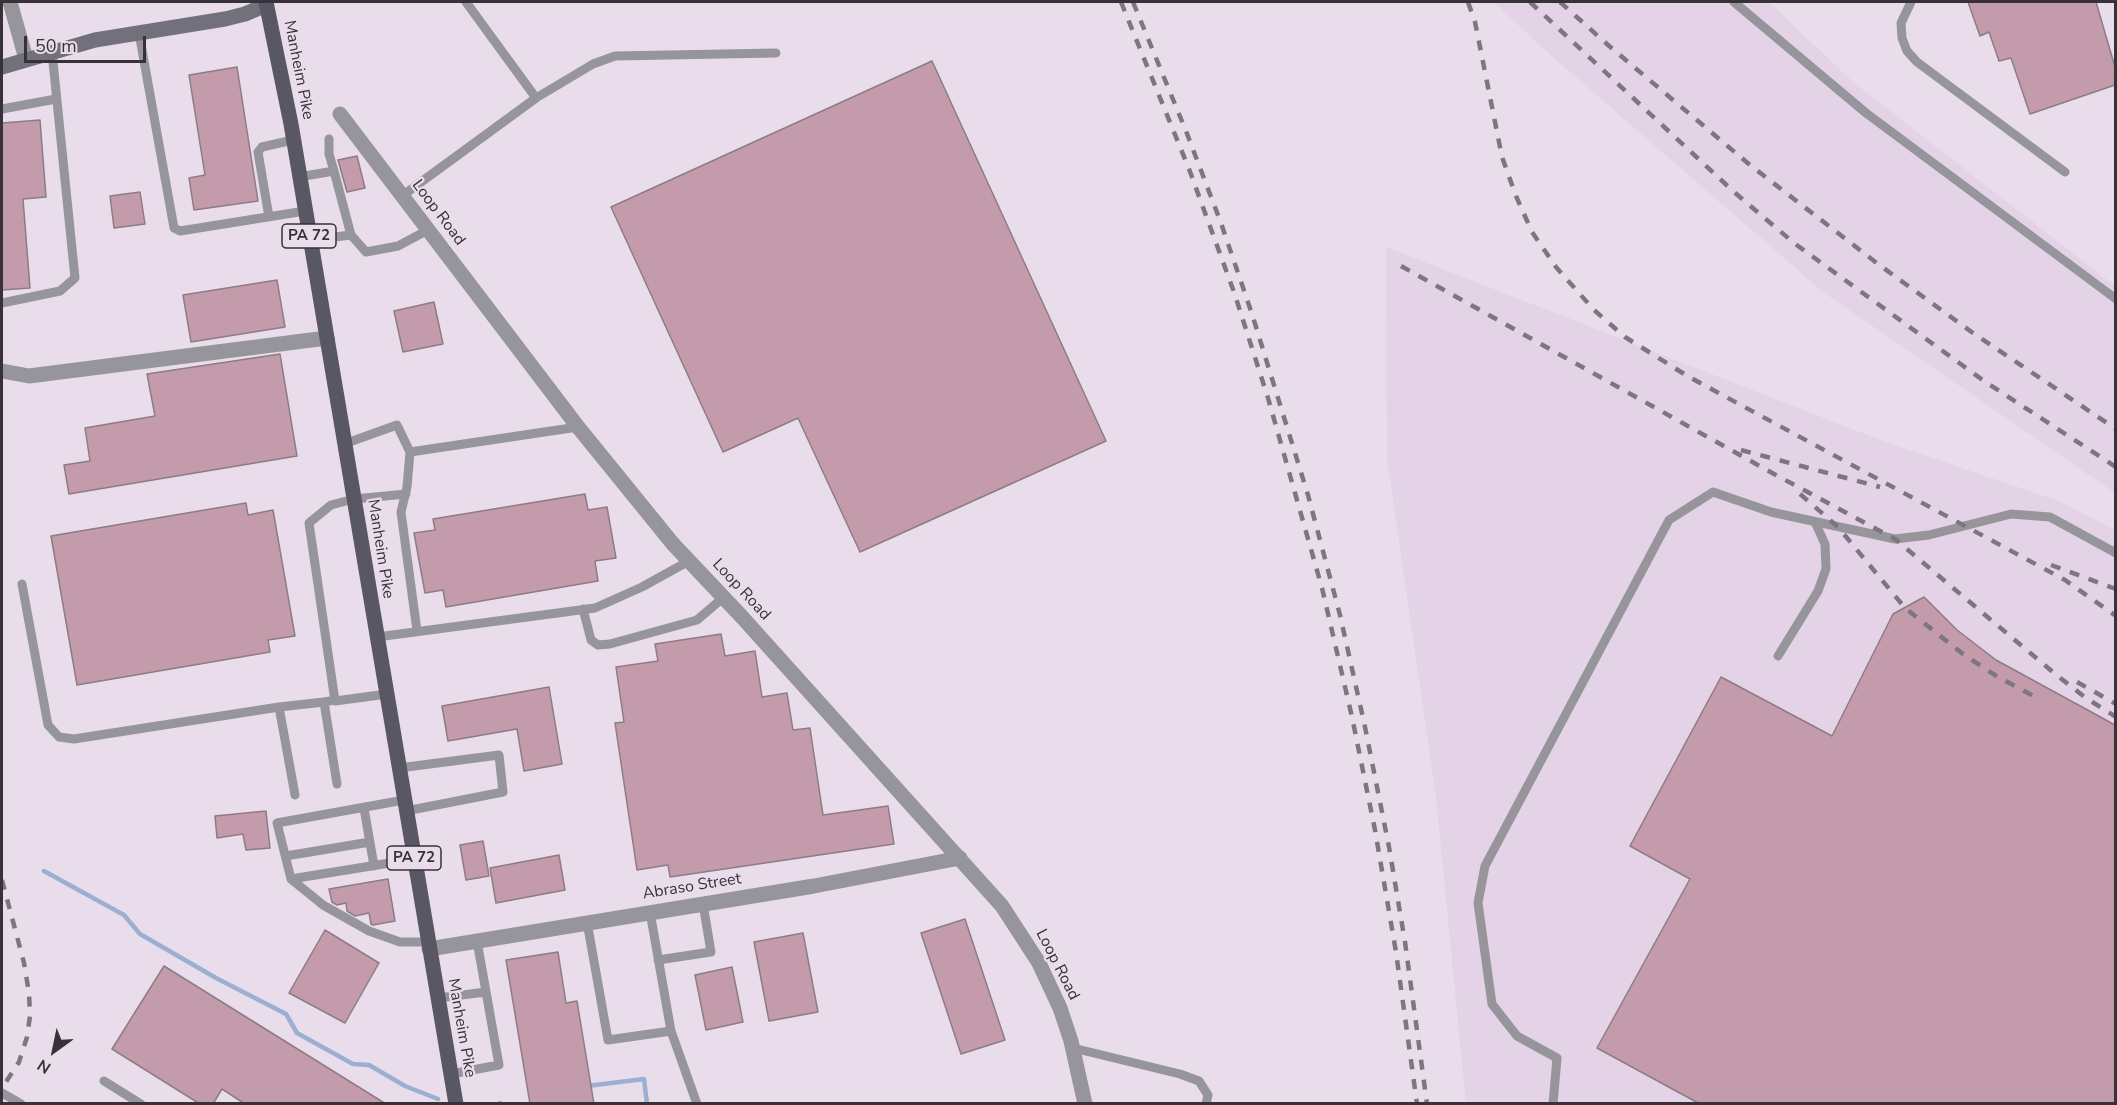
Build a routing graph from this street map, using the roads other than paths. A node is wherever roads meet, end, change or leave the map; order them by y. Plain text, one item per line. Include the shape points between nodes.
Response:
1 (10, 2) edge
2 (466, 2) edge
3 (1734, 2) edge
4 (1911, 2) edge
5 (268, 3) edge
6 (139, 33) junction
7 (52, 52) junction
8 (776, 53) dead end
9 (26, 59) junction
10 (2, 67) edge
11 (536, 98) junction
12 (56, 99) junction
13 (2, 109) edge
14 (340, 114) dead end
15 (329, 139) dead end
16 (293, 140) junction
17 (334, 171) junction
18 (2065, 172) dead end
19 (299, 177) junction
20 (402, 196) junction
21 (305, 211) junction
22 (269, 217) junction
23 (428, 230) junction
24 (351, 235) junction
25 (310, 240) junction
26 (2115, 299) edge
27 (2, 303) edge
28 (327, 338) junction
29 (2, 371) edge
30 (578, 427) junction
31 (344, 444) junction
32 (410, 452) junction
33 (405, 494) junction
34 (354, 499) junction
35 (1815, 522) junction
36 (2115, 553) edge
37 (689, 561) junction
38 (22, 584) dead end
39 (724, 597) junction
40 (583, 609) junction
41 (417, 631) junction
42 (377, 637) junction
43 (1778, 656) dead end
44 (387, 694) junction
45 (335, 701) junction
46 (324, 702) junction
47 (279, 706) junction
48 (399, 768) junction
49 (337, 784) dead end
50 (295, 795) dead end
51 (405, 806) junction
52 (364, 808) junction
53 (370, 842) junction
54 (286, 856) junction
55 (960, 858) junction
56 (414, 860) junction
57 (375, 866) junction
58 (291, 879) junction
59 (703, 904) junction
60 (650, 912) junction
61 (587, 922) junction
62 (477, 941) junction
63 (429, 945) junction
64 (658, 960) junction
65 (486, 992) junction
66 (438, 998) junction
67 (671, 1031) junction
68 (1073, 1048) junction
69 (451, 1074) junction
70 (104, 1081) dead end
71 (2, 1093) edge
72 (21, 1104) edge
73 (141, 1104) edge
74 (456, 1104) edge
75 (697, 1104) edge
76 (1085, 1104) edge
77 (1206, 1104) edge
78 (1553, 1104) edge

1 - 9 street
2 - 11 lane
3 - 26 lane via 1866,113
4 - 18 lane via 1901,23 1906,51
5 - 6 main road via 225,19
5 - 16 main road, Manheim Pike / PA 72
6 - 7 main road
6 - 22 lane via 174,228 180,231
7 - 9 main road
7 - 12 lane
8 - 11 lane via 615,56 593,63
9 - 10 main road
11 - 20 lane
12 - 13 lane
12 - 27 lane via 75,278 60,291
14 - 20 street, Loop Road
15 - 17 lane via 328,154
16 - 19 main road, Manheim Pike / PA 72
16 - 22 lane via 262,147 258,152
17 - 19 lane
17 - 24 lane
19 - 21 main road, Manheim Pike / PA 72
20 - 23 street, Loop Road
21 - 22 lane
21 - 25 main road, Manheim Pike / PA 72
23 - 24 lane via 398,246 366,252
23 - 30 street, Loop Road
24 - 25 lane
25 - 28 main road, Manheim Pike / PA 72
28 - 29 street via 29,376
28 - 31 main road, Manheim Pike / PA 72
30 - 32 lane
30 - 37 street, Loop Road
31 - 32 lane via 397,425
31 - 34 main road, Manheim Pike / PA 72
32 - 33 lane
33 - 34 lane
33 - 41 lane via 401,512
34 - 42 main road, Manheim Pike / PA 72
34 - 45 lane via 331,505 309,523
35 - 36 lane via 1895,539 1929,535 2011,514 2050,517
35 - 43 lane via 1825,544 1826,569 1818,591
35 - 78 lane via 1713,492 1669,520 1485,866 1478,903 1492,1004 1518,1036 1557,1058
37 - 39 street, Loop Road
37 - 40 lane via 642,587 595,608
38 - 47 lane via 48,725 59,737 74,739
39 - 40 lane via 697,620 610,644 598,645 591,640
39 - 55 street, Loop Road
40 - 41 lane
41 - 42 lane
42 - 44 main road, Manheim Pike / PA 72
44 - 45 lane
44 - 48 main road, Manheim Pike / PA 72
45 - 46 lane
46 - 47 lane
46 - 49 lane
47 - 50 lane
48 - 51 main road, Manheim Pike / PA 72
48 - 51 lane via 499,755 503,792
51 - 52 lane
51 - 56 main road, Manheim Pike / PA 72
52 - 53 lane
52 - 54 lane via 277,823
53 - 54 lane
53 - 57 lane
54 - 58 lane
55 - 59 street, Abraso Street
55 - 68 street, Loop Road via 1002,906 1039,963
56 - 57 lane
56 - 63 main road, Manheim Pike / PA 72
57 - 58 lane
58 - 63 lane via 323,905 369,931 400,942
59 - 60 street, Abraso Street
59 - 64 lane via 711,952
60 - 61 street, Abraso Street
60 - 64 lane
61 - 62 street, Abraso Street
61 - 67 lane via 608,1040
62 - 63 street, Abraso Street
62 - 65 lane
63 - 66 main road, Manheim Pike / PA 72
64 - 67 lane
65 - 66 lane
65 - 69 lane via 499,1065
66 - 69 main road, Manheim Pike / PA 72
67 - 75 lane
68 - 76 street, Loop Road
68 - 77 lane via 1199,1081 1208,1095
69 - 74 main road, Manheim Pike / PA 72
70 - 73 lane
71 - 72 lane

